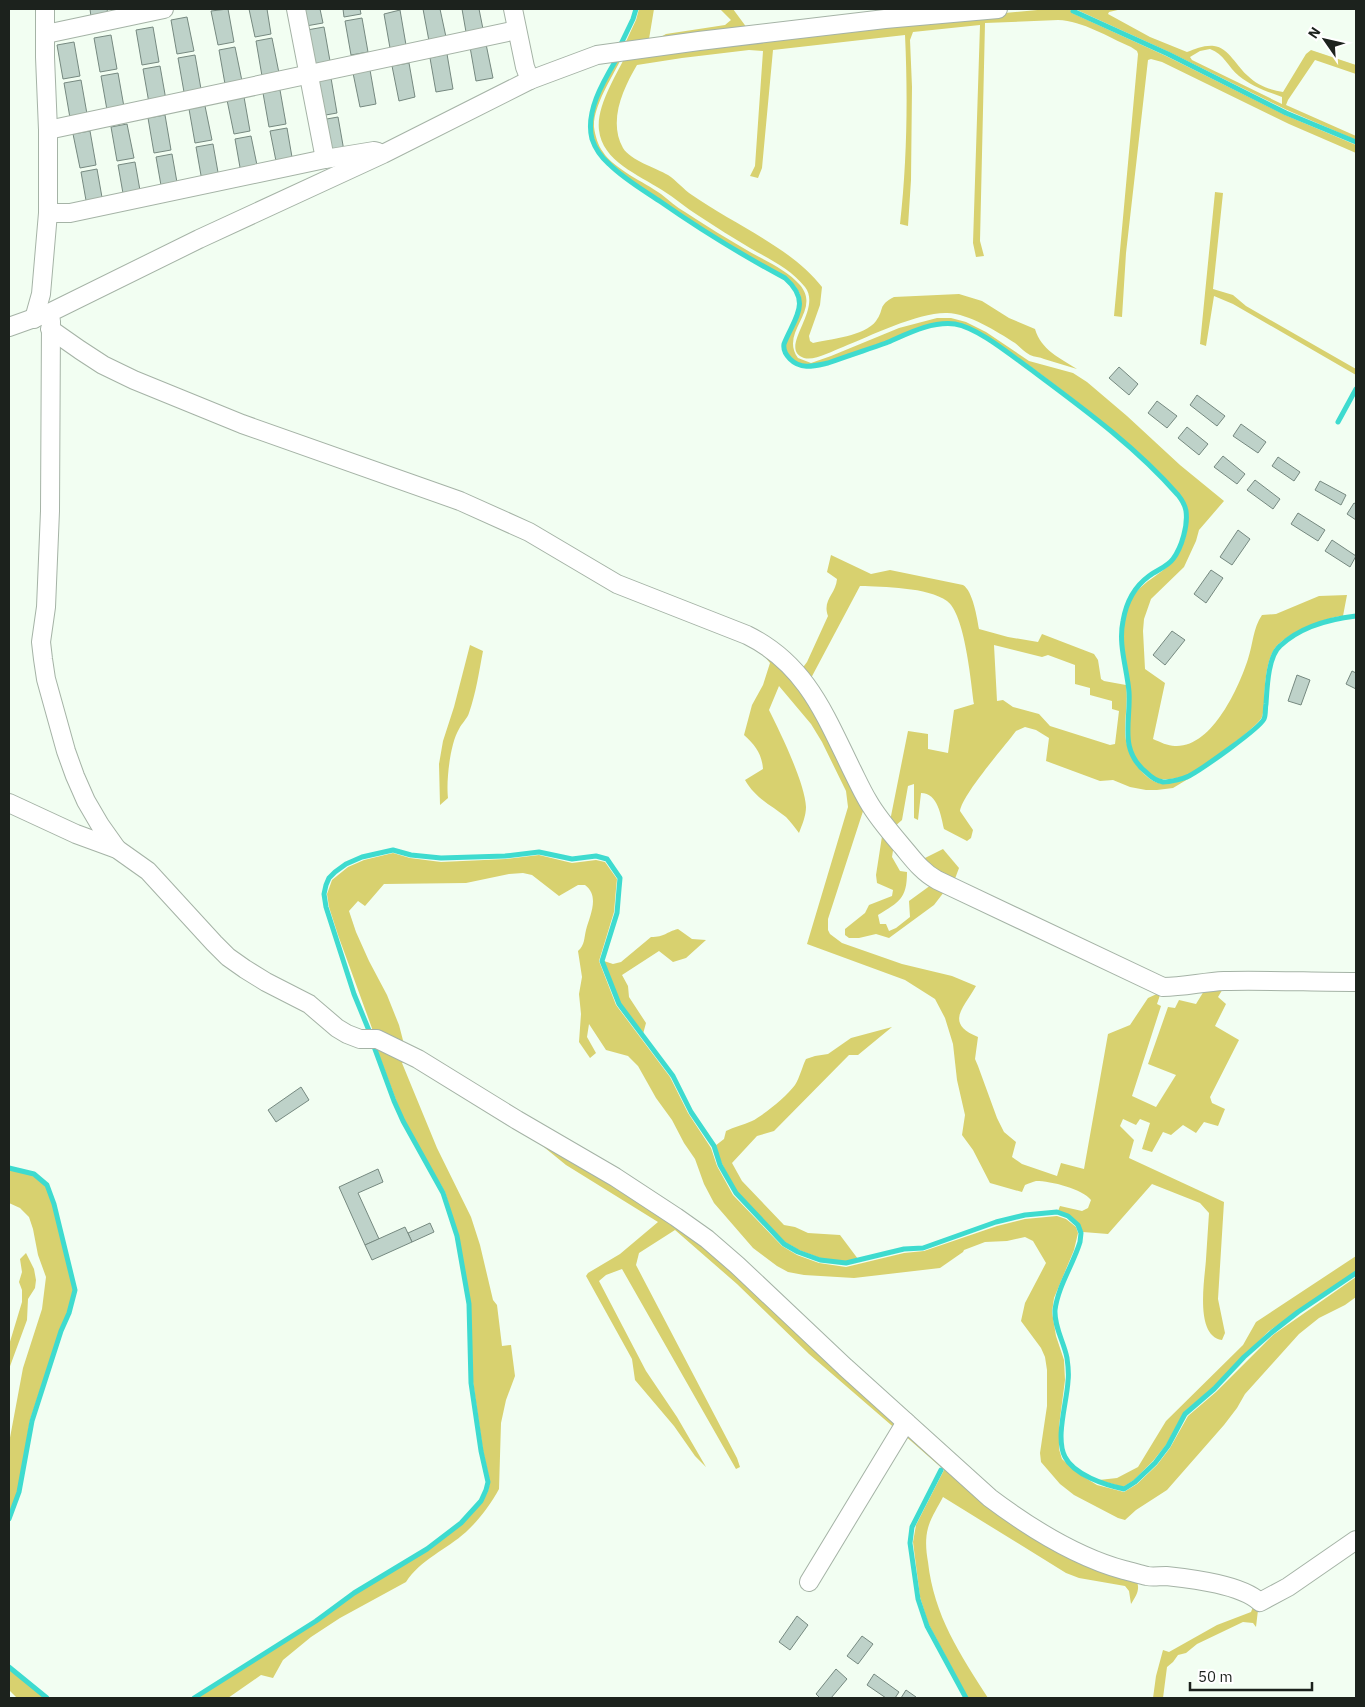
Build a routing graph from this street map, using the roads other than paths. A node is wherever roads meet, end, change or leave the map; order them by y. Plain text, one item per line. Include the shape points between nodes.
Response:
1 (45, 9) edge
2 (164, 9) edge
3 (296, 9) edge
4 (513, 9) edge
5 (998, 9) edge
6 (517, 30) junction
7 (46, 34) junction
8 (308, 74) junction
9 (530, 80) junction
10 (48, 130) junction
11 (383, 154) junction
12 (324, 159) junction
13 (48, 213) junction
14 (34, 319) junction
15 (51, 321) junction
16 (9, 327) edge
17 (9, 803) edge
18 (117, 848) junction
19 (1356, 982) edge
20 (906, 1422) junction
21 (1356, 1540) edge
22 (809, 1582) dead end

1 - 7 street
2 - 7 street
3 - 8 street
4 - 6 street
5 - 9 street via 885,19 613,52
6 - 8 street
6 - 9 street
7 - 10 street
8 - 10 street
8 - 12 street
9 - 11 street
10 - 13 street
11 - 12 street via 374,150
11 - 15 street via 199,239
12 - 13 street via 70,213
13 - 14 street via 41,294
14 - 15 street
14 - 16 street
15 - 18 street via 50,512 43,659 75,776 100,825
15 - 19 street via 103,365 141,383 251,427 469,505 529,532 617,584 766,644 796,670 809,687 868,801 925,874 1163,987 1227,981
17 - 18 street via 76,834
18 - 20 street via 148,871 214,943 245,969 309,1004 347,1034 360,1039 377,1039 418,1059 614,1177 707,1239
20 - 21 street via 1014,1516 1090,1558 1122,1570 1148,1576 1200,1580 1234,1589 1260,1602 1288,1587
20 - 22 street

